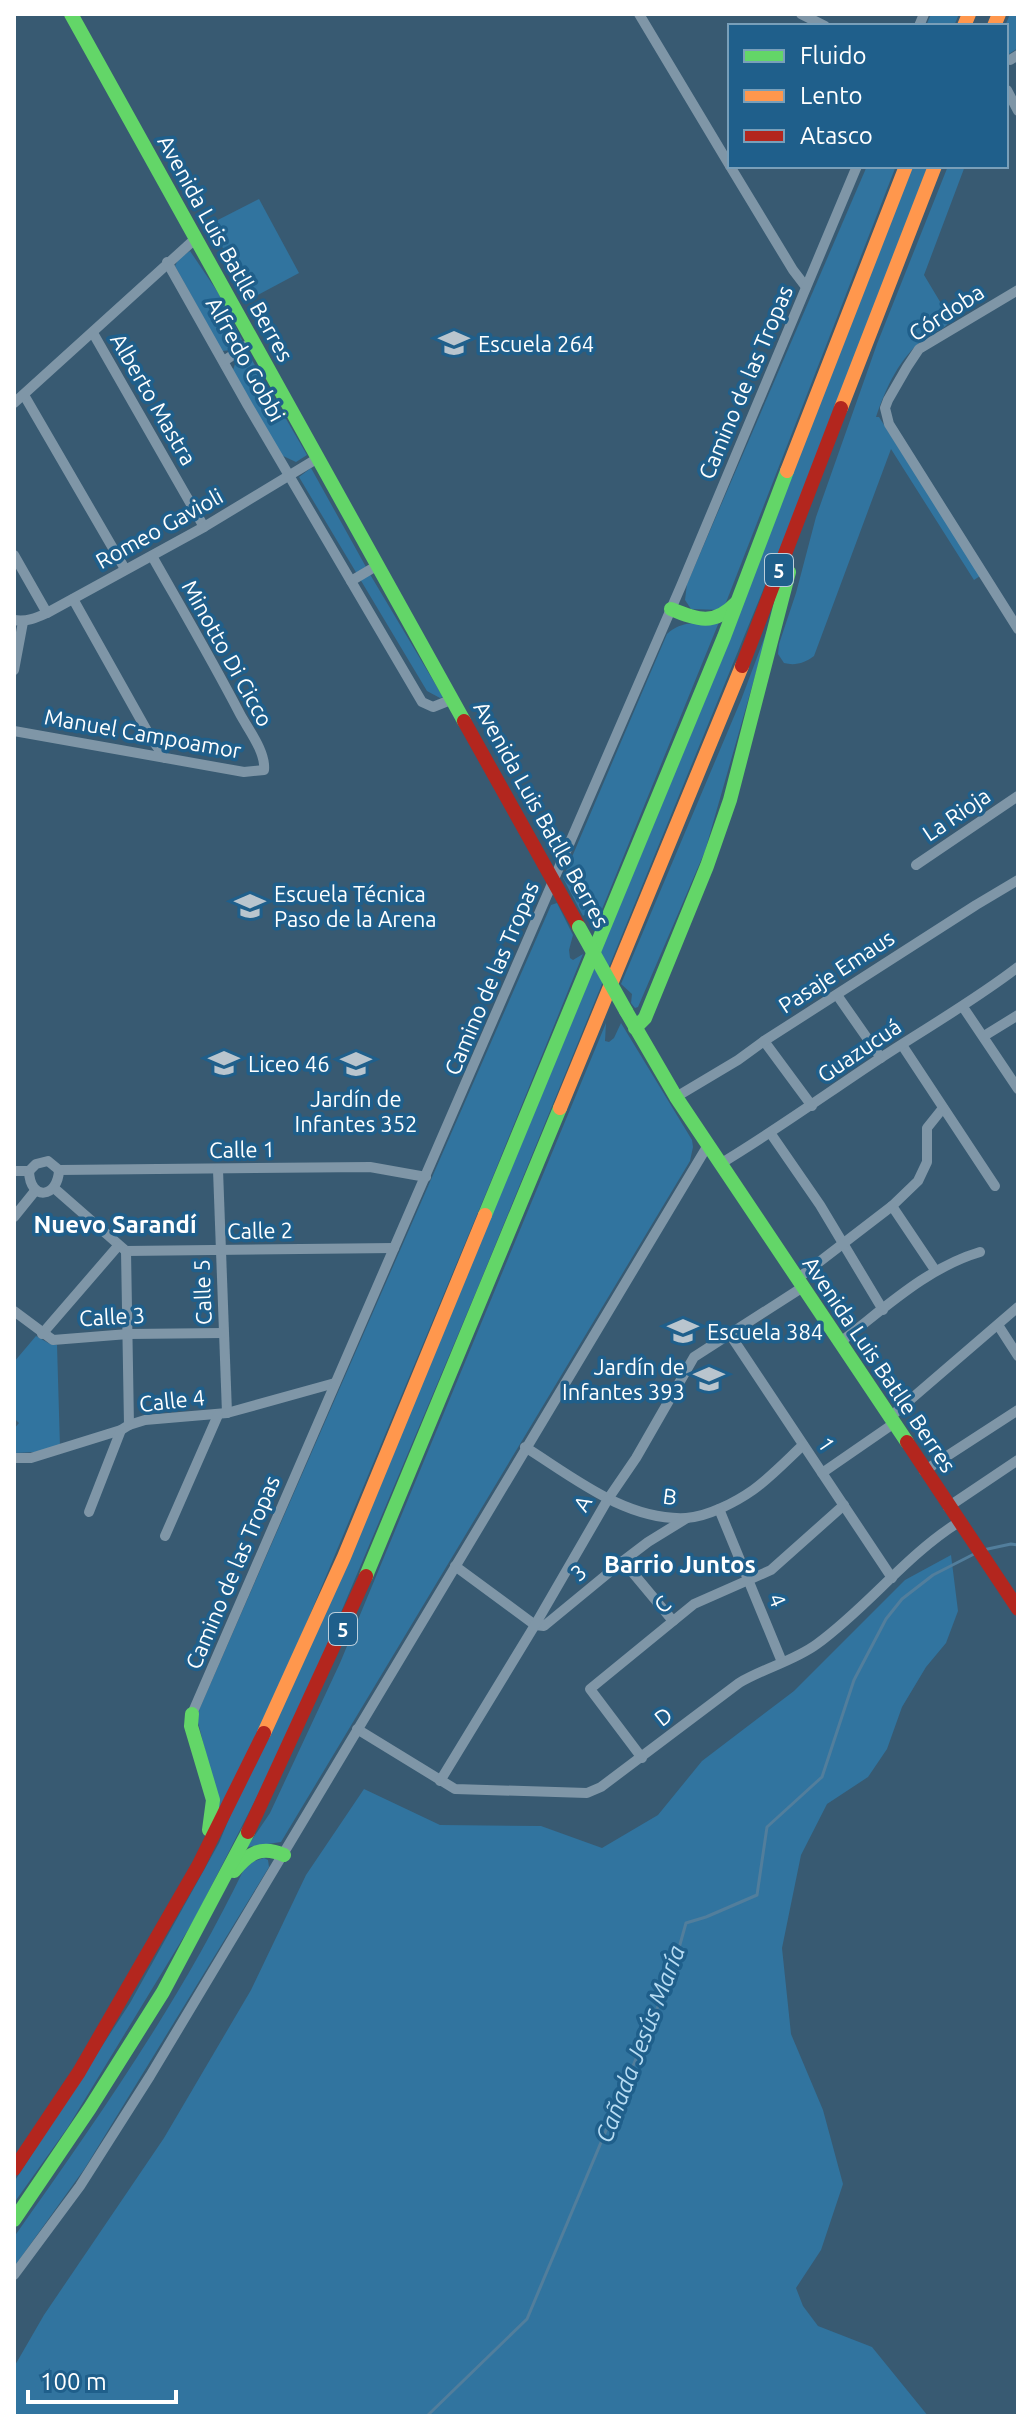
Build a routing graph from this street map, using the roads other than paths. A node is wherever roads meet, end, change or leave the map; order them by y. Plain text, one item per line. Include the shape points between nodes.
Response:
1 (71, 14) edge
2 (639, 14) edge
3 (801, 14) edge
4 (821, 24) edge
5 (1008, 92) edge
6 (1018, 111) edge
7 (728, 163) edge
8 (731, 168) edge
9 (856, 168) edge
10 (905, 168) edge
11 (934, 168) edge
12 (195, 239) junction
13 (167, 262) junction
14 (806, 287) junction
15 (1018, 290) edge
16 (93, 333) junction
17 (252, 342) junction
18 (224, 361) junction
19 (24, 395) junction
20 (14, 403) edge
21 (318, 458) junction
22 (289, 476) junction
23 (806, 498) junction
24 (204, 527) junction
25 (14, 555) edge
26 (152, 556) junction
27 (378, 565) junction
28 (125, 569) junction
29 (351, 581) junction
30 (73, 599) junction
31 (739, 600) junction
32 (671, 609) junction
33 (47, 613) junction
34 (18, 621) edge
35 (1018, 629) edge
36 (14, 670) edge
37 (453, 699) junction
38 (14, 731) edge
39 (165, 758) junction
40 (264, 770) joint
41 (1018, 796) edge
42 (916, 865) dead end
43 (1018, 880) edge
44 (554, 882) junction
45 (1018, 967) edge
46 (837, 995) junction
47 (963, 1007) junction
48 (1018, 1015) edge
49 (635, 1028) junction
50 (984, 1036) junction
51 (764, 1041) junction
52 (902, 1045) junction
53 (881, 1058) junction
54 (1018, 1089) edge
55 (676, 1097) junction
56 (812, 1106) junction
57 (943, 1108) junction
58 (771, 1134) junction
59 (708, 1145) junction
60 (720, 1164) junction
61 (59, 1170) junction
62 (218, 1170) junction
63 (14, 1171) edge
64 (29, 1171) junction
65 (426, 1177) junction
66 (995, 1186) dead end
67 (54, 1188) junction
68 (35, 1191) junction
69 (892, 1206) junction
70 (14, 1217) edge
71 (843, 1242) junction
72 (122, 1248) junction
73 (394, 1248) junction
74 (221, 1250) junction
75 (980, 1252) dead end
76 (935, 1270) junction
77 (800, 1283) junction
78 (1018, 1307) edge
79 (883, 1310) junction
80 (14, 1311) edge
81 (998, 1325) junction
82 (223, 1333) junction
83 (729, 1333) junction
84 (42, 1334) junction
85 (128, 1334) junction
86 (839, 1343) junction
87 (1018, 1356) edge
88 (335, 1383) junction
89 (1018, 1410) edge
90 (222, 1414) junction
91 (891, 1421) junction
92 (125, 1428) junction
93 (803, 1445) junction
94 (525, 1447) junction
95 (14, 1458) edge
96 (1016, 1466) edge
97 (924, 1471) junction
98 (822, 1473) junction
99 (608, 1499) junction
100 (844, 1505) junction
101 (948, 1507) junction
102 (719, 1509) junction
103 (89, 1512) dead end
104 (687, 1518) junction
105 (959, 1522) junction
106 (165, 1536) dead end
107 (623, 1561) junction
108 (455, 1566) junction
109 (892, 1578) junction
110 (748, 1581) junction
111 (1018, 1609) edge
112 (673, 1621) junction
113 (535, 1625) junction
114 (782, 1662) junction
115 (192, 1714) joint
116 (357, 1729) junction
117 (642, 1758) junction
118 (440, 1781) junction
119 (284, 1855) junction
120 (198, 1866) junction
121 (215, 1897) junction
122 (14, 2169) edge
123 (14, 2220) edge
124 (14, 2275) edge

1 - 12 main road, Avenida Luis Batlle Berres
2 - 7 street
3 - 4 street
5 - 6 street
8 - 14 street
9 - 14 street, Camino de las Tropas
10 - 31 main road, 5
11 - 23 main road, 5
12 - 13 street
12 - 17 main road, Avenida Luis Batlle Berres
13 - 16 street
13 - 18 street, Alfredo Gobbi
14 - 32 street, Camino de las Tropas
15 - 35 street, Córdoba via 919,349 885,408
16 - 19 street
16 - 24 street, Alberto Mastra
17 - 18 street
17 - 21 main road, Avenida Luis Batlle Berres
18 - 22 street, Alfredo Gobbi
19 - 20 street
19 - 28 street
21 - 22 street, Romeo Gavioli
21 - 27 main road, Avenida Luis Batlle Berres
22 - 24 street, Romeo Gavioli
22 - 29 street, Alfredo Gobbi
23 - 49 main road via 730,800 645,1018
23 - 121 main road, 5 via 716,730 370,1568
24 - 26 street, Romeo Gavioli
25 - 33 street
26 - 28 street, Romeo Gavioli
26 - 40 street, Minotto Di Cicco via 257,745
27 - 29 street
27 - 37 main road, Avenida Luis Batlle Berres
28 - 30 street, Romeo Gavioli
29 - 37 street, Alfredo Gobbi via 422,702 433,707
30 - 33 street, Romeo Gavioli
30 - 39 street
31 - 32 main road via 710,620
31 - 120 main road, 5 via 344,1557
32 - 44 street, Camino de las Tropas
33 - 34 street, Romeo Gavioli
34 - 36 street
37 - 44 main road, Avenida Luis Batlle Berres
38 - 39 street, Manuel Campoamor
39 - 40 street, Manuel Campoamor via 244,772
41 - 42 street, La Rioja
43 - 46 street, Pasaje Emaus
44 - 49 main road, Avenida Luis Batlle Berres, bridge
44 - 65 street, Camino de las Tropas
45 - 47 street, Guazucuá
46 - 51 street, Pasaje Emaus
46 - 53 street
47 - 50 street
47 - 52 street, Guazucuá
48 - 50 street
49 - 55 main road, Avenida Luis Batlle Berres
50 - 54 street
51 - 55 street, Pasaje Emaus
51 - 56 street
52 - 53 street, Guazucuá
52 - 57 street
53 - 56 street, Guazucuá
55 - 59 main road, Avenida Luis Batlle Berres
56 - 58 street, Guazucuá
57 - 66 street
57 - 69 street, A via 927,1128 926,1169
58 - 60 street, Guazucuá
58 - 71 street
59 - 60 main road, Avenida Luis Batlle Berres
59 - 94 street
60 - 77 main road, Avenida Luis Batlle Berres
61 - 62 street, Calle 1
61 - 64 street via 48,1161
61 - 67 street
62 - 65 street, Calle 1 via 370,1167
62 - 74 street, Calle 5
63 - 64 street
64 - 68 street
65 - 73 street, Camino de las Tropas
67 - 68 street
67 - 72 street
68 - 70 street
69 - 71 street, A
69 - 76 street
71 - 77 street, A
71 - 79 street
72 - 74 street, Calle 2
72 - 84 street
72 - 85 street
73 - 74 street, Calle 2
73 - 88 street, Camino de las Tropas
74 - 82 street, Calle 5
75 - 76 street
76 - 79 street
77 - 83 street, A
77 - 86 main road, Avenida Luis Batlle Berres
78 - 81 street
79 - 86 street
80 - 84 street
81 - 87 street
81 - 91 street
82 - 85 street, Calle 3
82 - 90 street, Calle 5
83 - 93 street, 1
83 - 99 street, A via 694,1357
84 - 85 street, Calle 3 via 53,1340
85 - 92 street
86 - 91 main road, Avenida Luis Batlle Berres
88 - 90 street, Calle 4
88 - 115 street, Camino de las Tropas
89 - 97 street
90 - 92 street, Calle 4 via 145,1420
90 - 106 street, Calle 5
91 - 97 main road, Avenida Luis Batlle Berres
91 - 98 street
92 - 95 street, Calle 4 via 31,1458
92 - 103 street
93 - 98 street, 1
93 - 102 street, B via 756,1488
94 - 99 street, B
94 - 108 street
96 - 101 street
97 - 101 main road, Avenida Luis Batlle Berres
98 - 100 street, 1
99 - 104 street, B via 645,1513
99 - 113 street, A
100 - 109 street, 1
100 - 110 street, C via 771,1570
101 - 105 main road, Avenida Luis Batlle Berres
102 - 104 street, B
102 - 110 street, 4
104 - 107 street, 3
105 - 109 street, D via 936,1536
105 - 111 main road, Avenida Luis Batlle Berres
107 - 112 street
107 - 113 street, 3 via 544,1626
108 - 113 street
108 - 116 street
109 - 114 street, D via 817,1644
110 - 112 street, C via 694,1604
110 - 114 street, 4
112 - 117 street, C via 590,1689
113 - 118 street, A
114 - 117 street, D via 739,1683
115 - 120 main road via 213,1800
116 - 118 street, D
116 - 119 street
117 - 118 street, D via 587,1793 455,1789
119 - 121 main road via 271,1848 254,1851
119 - 124 street via 99,2157
120 - 122 main road, 5 via 79,2072
121 - 123 main road, 5 via 147,2018

